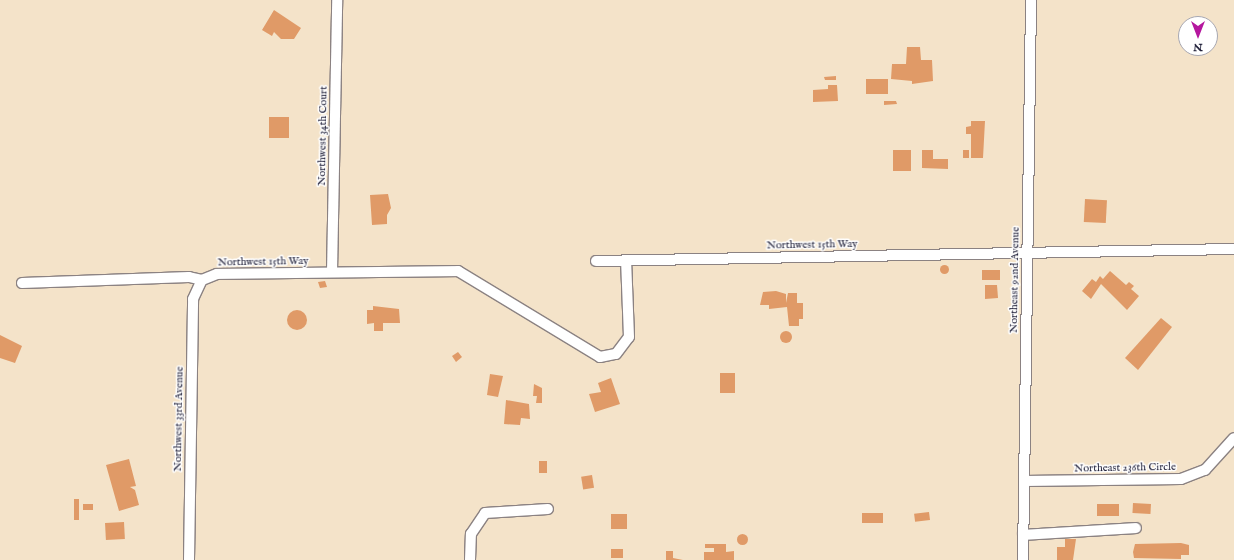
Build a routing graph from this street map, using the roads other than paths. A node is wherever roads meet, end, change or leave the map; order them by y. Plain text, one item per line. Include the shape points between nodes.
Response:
1 (337, 0) edge
2 (1031, 0) edge
3 (1234, 249) edge
4 (1028, 252) junction
5 (626, 260) junction
6 (596, 261) dead end
7 (332, 272) junction
8 (202, 280) junction
9 (22, 283) dead end
10 (1234, 438) edge
11 (1024, 482) junction
12 (548, 509) dead end
13 (1136, 528) dead end
14 (1024, 535) junction
15 (189, 560) edge
16 (470, 560) edge
17 (1023, 560) edge

1 - 7 street, Northwest 34th Court
2 - 4 street, Northeast 92nd Avenue
3 - 4 street, Northwest 15th Way
4 - 5 street, Northwest 15th Way
4 - 11 street, Northeast 92nd Avenue
5 - 6 street, Northwest 15th Way
5 - 7 street, Northwest 15th Way via 629,337 616,354 600,357 458,271
7 - 8 street, Northwest 15th Way via 217,274
8 - 9 street, Northwest 15th Way via 189,277
8 - 15 street, Northwest 33rd Avenue via 193,299
10 - 11 street, Northeast 236th Circle via 1205,470 1181,480
11 - 14 street, Northeast 92nd Avenue
12 - 16 street via 485,513 471,534
13 - 14 street
14 - 17 street, Northeast 92nd Avenue

